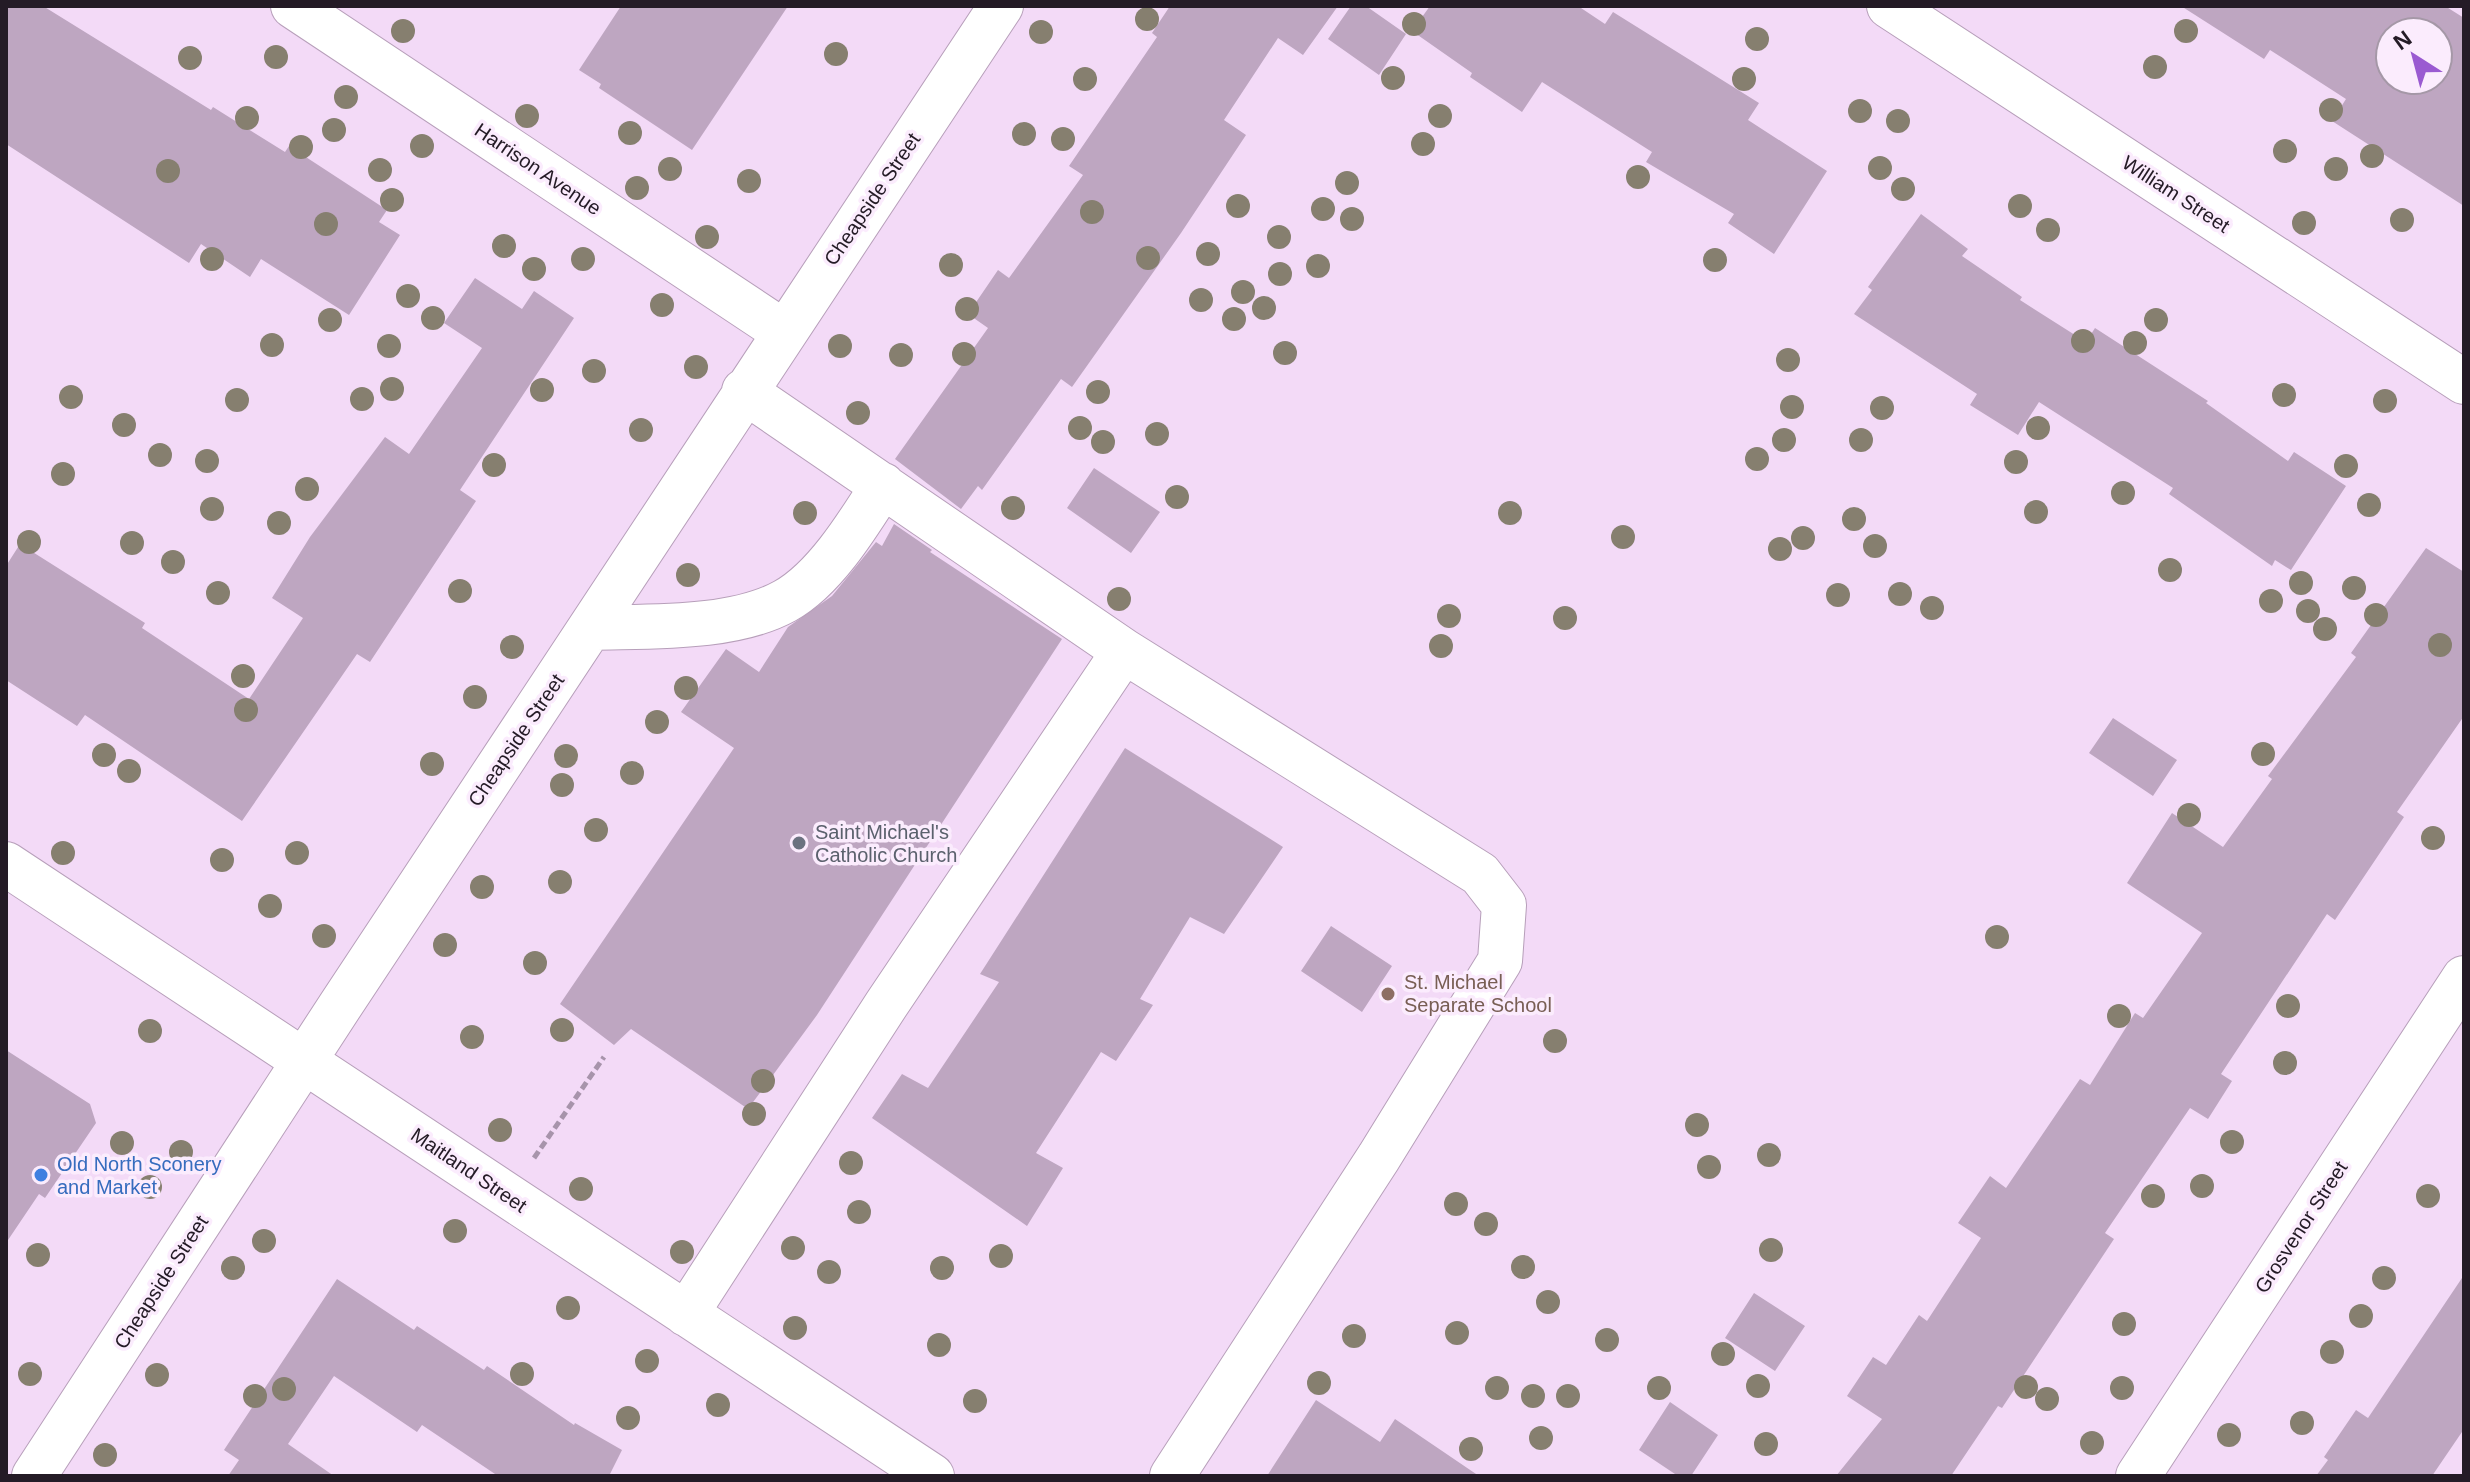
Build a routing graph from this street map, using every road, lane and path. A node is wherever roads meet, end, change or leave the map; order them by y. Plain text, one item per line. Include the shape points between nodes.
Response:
1 (293, 6) edge
2 (1001, 6) edge
3 (1889, 6) edge
4 (784, 332) junction
5 (2464, 382) edge
6 (744, 391) junction
7 (883, 485) junction
8 (591, 628) junction
9 (1124, 651) junction
10 (6, 864) edge
11 (2464, 978) edge
12 (604, 1057) dead end
13 (305, 1063) junction
14 (508, 1197) junction
15 (686, 1314) junction
16 (34, 1476) edge
17 (932, 1476) edge
18 (1172, 1476) edge
19 (2138, 1476) edge

1 - 4 street, Harrison Avenue
2 - 4 street, Cheapside Street
3 - 5 street, William Street
4 - 6 street, Cheapside Street
6 - 7 street
6 - 8 street, Cheapside Street
7 - 8 street via 836,553 786,601 753,614
7 - 9 street
8 - 13 street, Cheapside Street
9 - 15 street
9 - 18 street via 1480,874 1504,905 1500,961
10 - 13 street, Maitland Street
11 - 19 street, Grosvenor Street
12 - 14 path
13 - 14 street, Maitland Street
13 - 16 street, Cheapside Street
14 - 15 street, Maitland Street
15 - 17 street, Maitland Street

